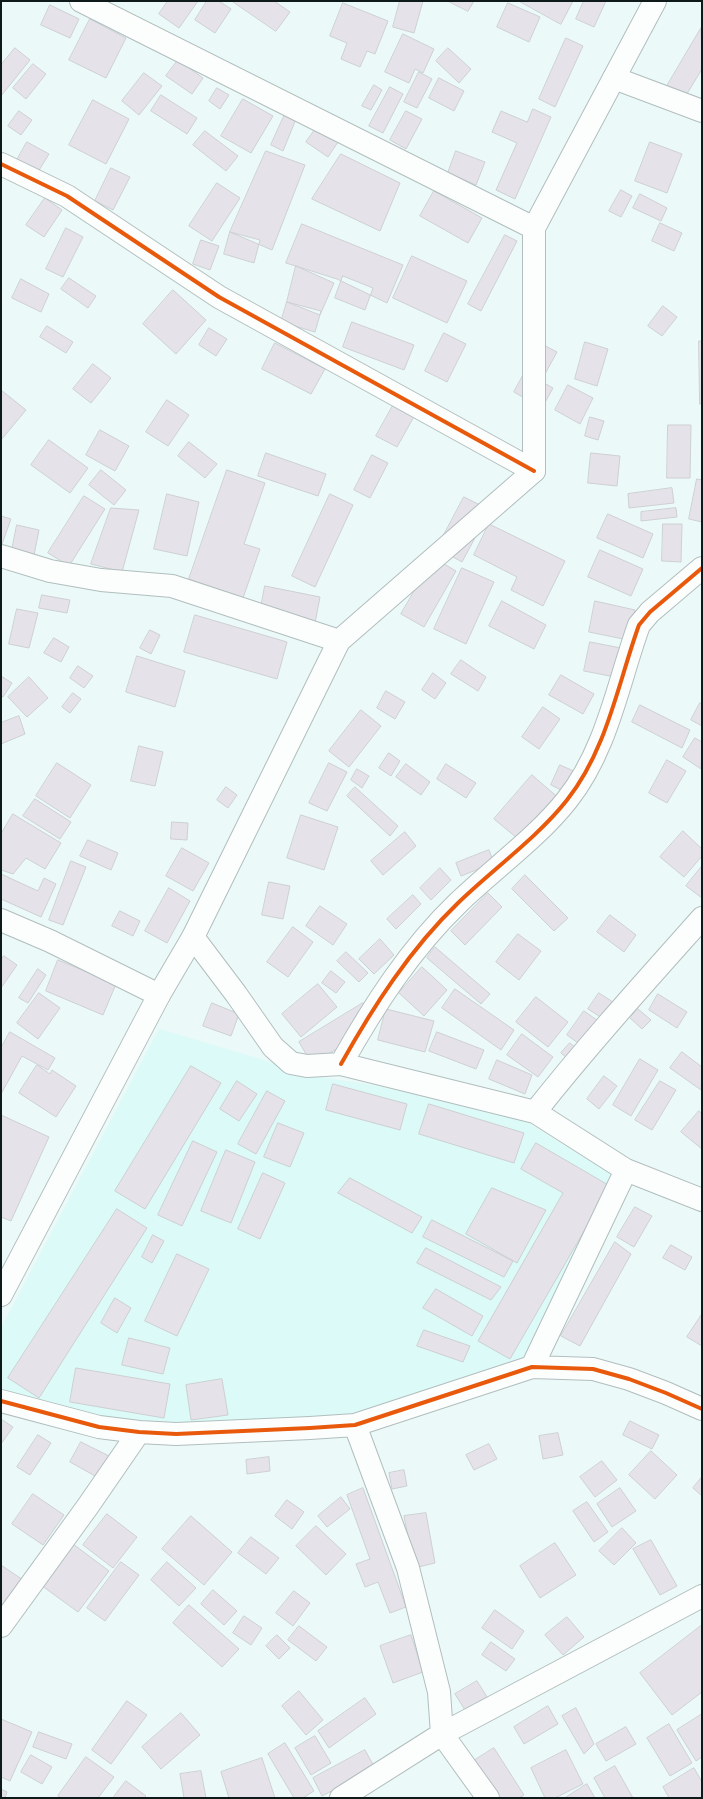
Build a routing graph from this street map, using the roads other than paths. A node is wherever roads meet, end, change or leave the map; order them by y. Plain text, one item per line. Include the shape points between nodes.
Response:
1 (81, 1) edge
2 (655, 1) edge
3 (614, 78) junction
4 (702, 112) edge
5 (1, 164) edge
6 (534, 228) junction
7 (534, 471) junction
8 (1, 556) edge
9 (702, 568) edge
10 (339, 641) junction
11 (702, 918) edge
12 (1, 920) edge
13 (193, 937) junction
14 (159, 995) junction
15 (341, 1064) junction
16 (535, 1112) junction
17 (626, 1170) junction
18 (702, 1200) edge
19 (1, 1295) edge
20 (532, 1367) junction
21 (1, 1401) edge
22 (702, 1410) edge
23 (355, 1425) junction
24 (139, 1432) junction
25 (702, 1596) edge
26 (1, 1626) edge
27 (442, 1734) junction
28 (341, 1798) edge
29 (488, 1798) edge

1 - 6 street
2 - 3 street
3 - 4 street
3 - 6 street
5 - 7 street via 67,196 219,297
6 - 7 street
7 - 10 street
8 - 10 street via 57,572 101,580 172,586
9 - 15 street via 650,612 639,625 603,736 588,768 568,800 457,904 417,948 361,1028
10 - 13 street
11 - 16 street via 565,1074
12 - 14 street via 50,941
13 - 14 street
13 - 15 street via 273,1047 290,1063 307,1066
14 - 19 street
15 - 16 street
16 - 17 street
17 - 18 street
17 - 20 street
20 - 22 street via 593,1369 629,1379
20 - 23 street
21 - 24 street via 100,1427
23 - 24 street via 237,1433
23 - 27 street via 408,1568 438,1692
24 - 26 street
25 - 27 street
27 - 28 street
27 - 29 street

